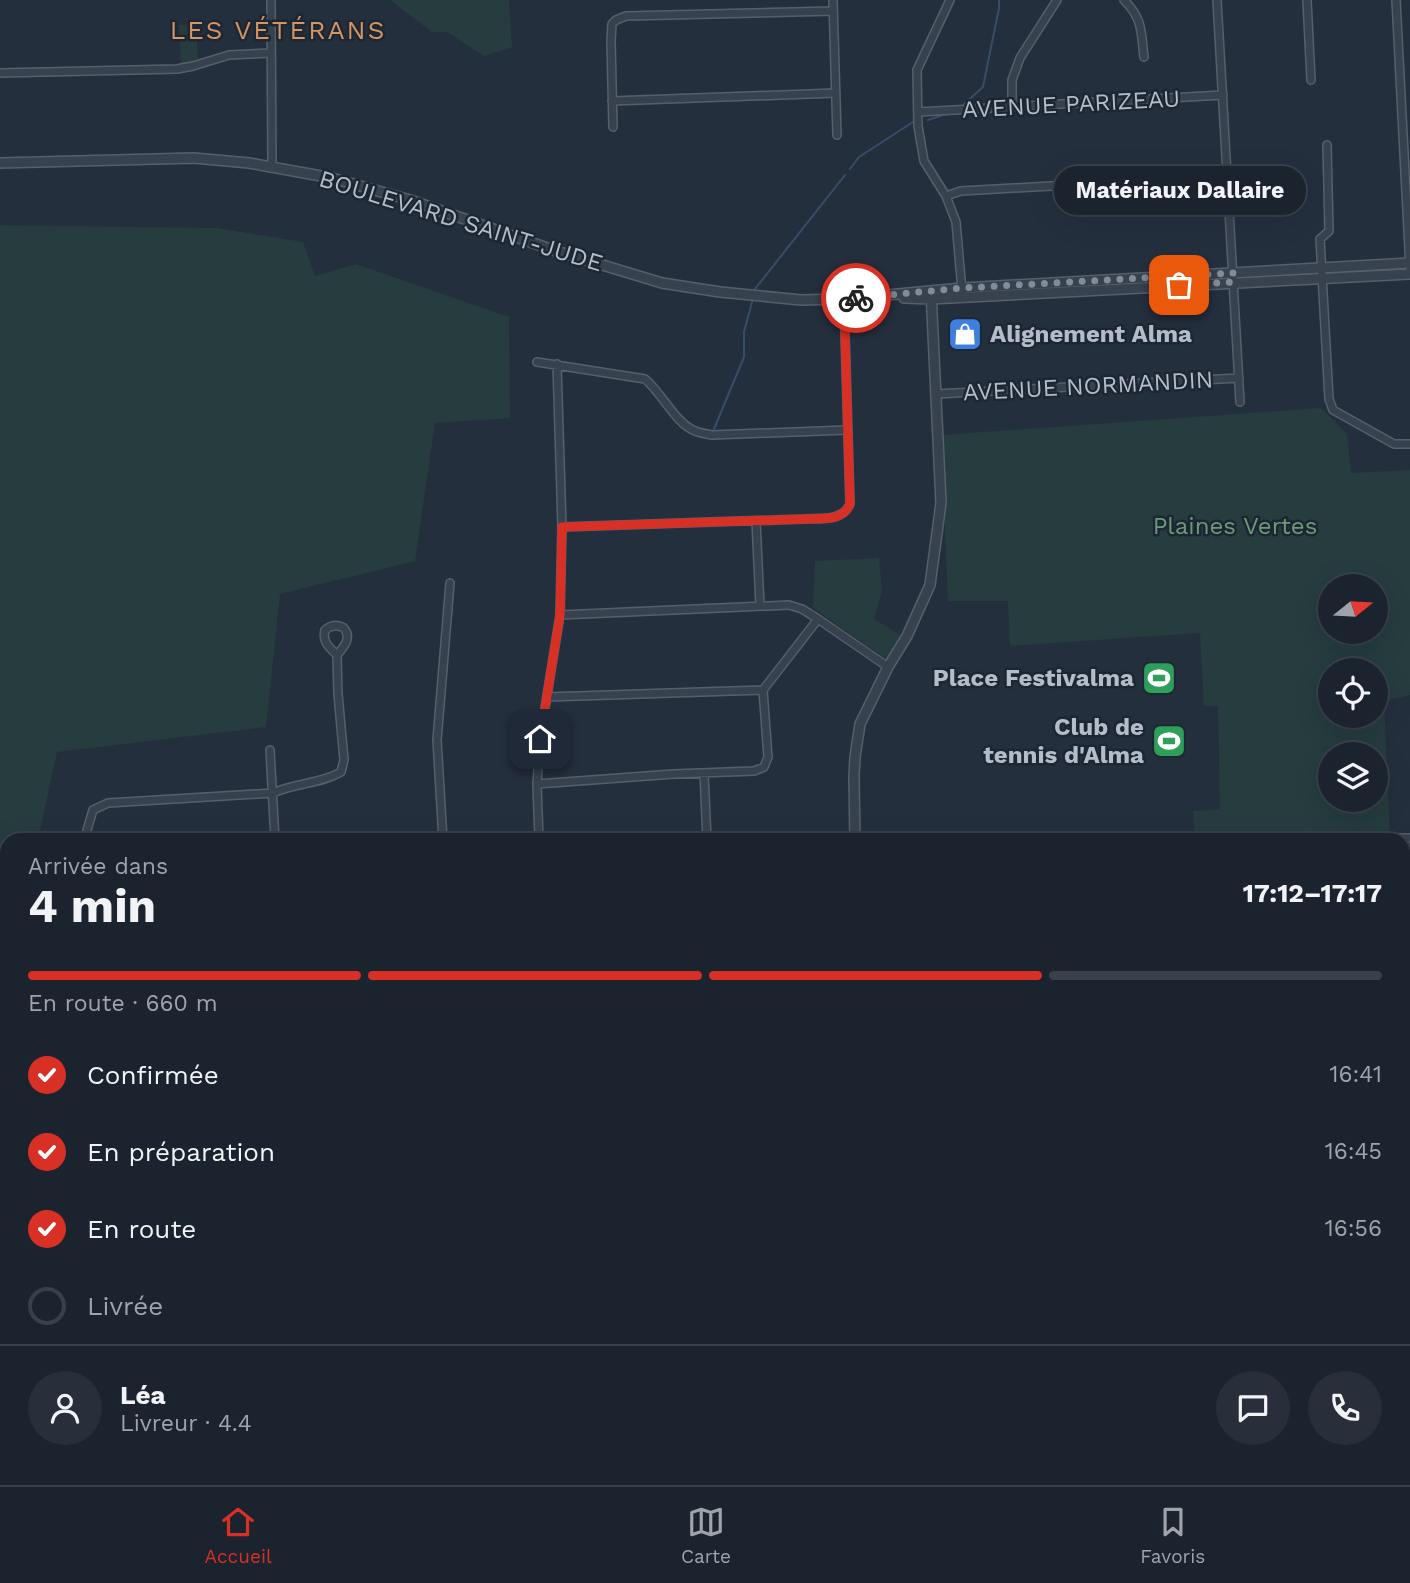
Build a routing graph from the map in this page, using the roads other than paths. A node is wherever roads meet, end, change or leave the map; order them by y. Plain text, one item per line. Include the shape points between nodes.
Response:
1 (271, 0) edge
2 (833, 0) edge
3 (950, 0) edge
4 (1057, 0) edge
5 (1124, 0) edge
6 (1217, 0) edge
7 (1307, 0) edge
8 (1396, 0) edge
9 (833, 11) junction
10 (271, 53) junction
11 (1144, 57) dead end
12 (0, 73) edge
13 (1311, 80) dead end
14 (835, 93) junction
15 (1223, 95) junction
16 (612, 101) junction
17 (1012, 107) junction
18 (918, 112) junction
19 (613, 127) dead end
20 (837, 135) dead end
21 (1327, 145) dead end
22 (0, 163) edge
23 (272, 168) junction
24 (1228, 176) junction
25 (946, 196) junction
26 (1410, 263) edge
27 (1410, 271) edge
28 (1321, 273) junction
29 (1233, 277) junction
30 (962, 293) junction
31 (931, 295) junction
32 (844, 299) junction
33 (537, 362) dead end
34 (557, 365) junction
35 (1239, 378) junction
36 (936, 394) junction
37 (1240, 401) dead end
38 (847, 430) junction
39 (1410, 444) edge
40 (756, 521) junction
41 (562, 527) junction
42 (450, 583) dead end
43 (760, 606) junction
44 (560, 615) junction
45 (818, 619) junction
46 (337, 655) dead end
47 (888, 667) junction
48 (763, 691) junction
49 (547, 697) junction
50 (270, 750) dead end
51 (704, 773) junction
52 (537, 785) junction
53 (273, 793) junction
54 (88, 833) edge
55 (275, 833) edge
56 (443, 833) edge
57 (539, 833) edge
58 (707, 833) edge
59 (855, 833) edge

1 - 10 street
2 - 9 street
3 - 18 street via 917,70
4 - 17 street via 1020,58 1012,80
5 - 11 street via 1139,20
6 - 15 street
7 - 13 street
8 - 26 street
9 - 14 street
9 - 16 street via 626,16 616,20 611,41
10 - 12 street via 229,55 177,69
10 - 23 street
14 - 16 street
14 - 20 street
15 - 17 street, AVENUE PARIZEAU
15 - 24 street
16 - 19 street
17 - 18 street, AVENUE PARIZEAU
18 - 25 street via 924,161
21 - 28 street via 1329,231 1320,239
22 - 23 street, BOULEVARD SAINT-JUDE via 194,158
23 - 32 street, BOULEVARD SAINT-JUDE via 332,178 410,200 662,283 800,300
24 - 25 street via 961,191
24 - 29 street
25 - 30 street via 957,222
26 - 27 street
26 - 28 street, BOULEVARD SAINT-JUDE
27 - 28 street, BOULEVARD SAINT-JUDE
28 - 29 street, BOULEVARD SAINT-JUDE
28 - 39 street via 1329,399 1334,410 1394,444
29 - 30 street, BOULEVARD SAINT-JUDE
29 - 35 street
30 - 31 street, BOULEVARD SAINT-JUDE
31 - 32 street, BOULEVARD SAINT-JUDE
31 - 36 street
32 - 38 street
33 - 34 street
34 - 38 street via 646,379 695,432
34 - 41 street
35 - 36 street, AVENUE NORMANDIN
35 - 37 street
36 - 47 street via 942,503 930,585
38 - 40 street via 847,512 838,517
40 - 41 street
40 - 43 street
41 - 44 street
42 - 56 street via 437,740
43 - 44 street
43 - 45 street via 789,605
44 - 49 street
45 - 47 street
45 - 48 street
46 - 53 street via 341,772
47 - 59 street via 860,724 854,776
48 - 49 street
48 - 51 street via 768,757 764,767
49 - 52 street
50 - 53 street
51 - 52 street
51 - 58 street
52 - 57 street
53 - 54 street via 108,803 93,810
53 - 55 street

